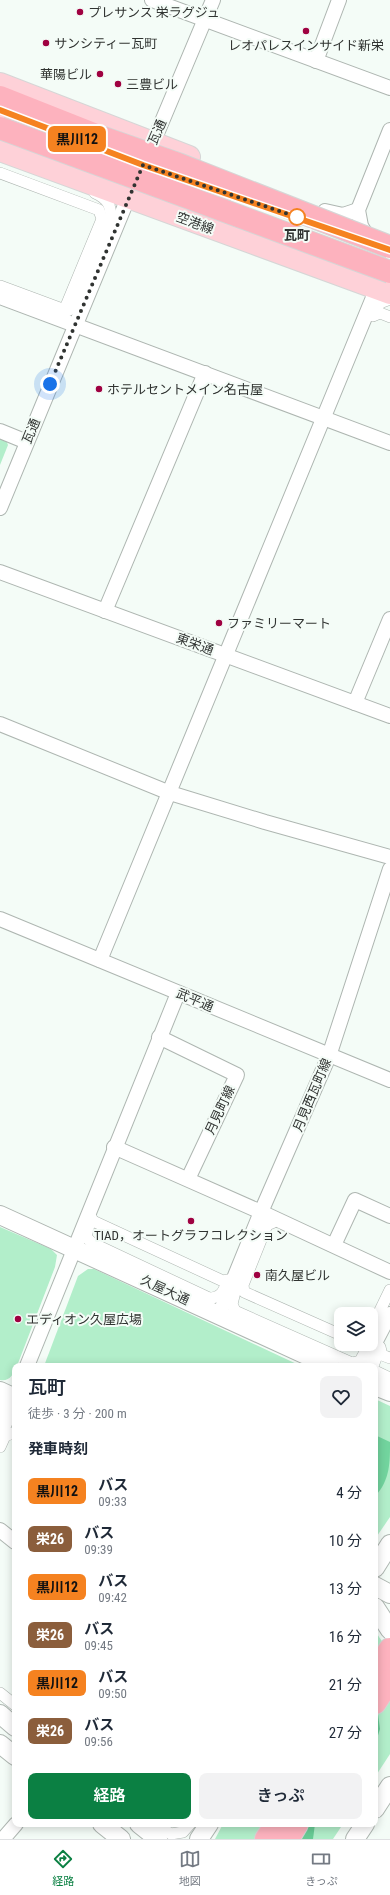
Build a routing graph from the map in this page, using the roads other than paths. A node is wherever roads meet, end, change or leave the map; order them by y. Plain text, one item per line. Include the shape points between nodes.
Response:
1 (152, 0) edge
2 (213, 0) edge
3 (340, 0) edge
4 (204, 21) junction
5 (316, 61) junction
6 (0, 84) edge
7 (390, 88) edge
8 (0, 97) edge
9 (0, 110) edge
10 (0, 128) edge
11 (390, 130) edge
12 (153, 143) junction
13 (0, 150) edge
14 (0, 157) edge
15 (143, 165) junction
16 (0, 173) edge
17 (127, 198) junction
18 (358, 210) junction
19 (325, 211) junction
20 (337, 230) junction
21 (384, 247) edge
22 (0, 286) edge
23 (387, 288) edge
24 (0, 291) edge
25 (0, 297) edge
26 (390, 317) edge
27 (74, 325) junction
28 (205, 373) junction
29 (324, 418) junction
30 (0, 431) edge
31 (26, 442) junction
32 (390, 443) edge
33 (0, 508) edge
34 (0, 572) edge
35 (105, 611) junction
36 (390, 619) edge
37 (226, 656) junction
38 (354, 703) junction
39 (390, 716) edge
40 (0, 724) edge
41 (170, 793) junction
42 (390, 856) edge
43 (390, 869) edge
44 (2, 924) edge
45 (100, 960) junction
46 (178, 993) junction
47 (159, 1037) junction
48 (330, 1056) junction
49 (390, 1080) edge
50 (114, 1147) junction
51 (188, 1179) junction
52 (261, 1212) junction
53 (0, 1215) edge
54 (390, 1216) edge
55 (93, 1221) joint
56 (334, 1246) junction
57 (74, 1248) junction
58 (390, 1272) edge
59 (390, 1290) edge
60 (390, 1302) edge
61 (390, 1314) edge
62 (219, 1315) junction
63 (378, 1315) edge
64 (378, 1326) edge
65 (334, 1332) edge
66 (366, 1351) edge
67 (390, 1358) edge
68 (28, 1363) edge
69 (323, 1363) edge
70 (365, 1363) edge
71 (373, 1363) edge
72 (378, 1372) edge
73 (390, 1378) edge
74 (378, 1387) edge
75 (390, 1392) edge
76 (10, 1400) edge
77 (0, 1414) edge
78 (0, 1428) edge
79 (12, 1433) edge
80 (0, 1438) edge
81 (0, 1447) edge
82 (0, 1530) edge
83 (12, 1540) edge
84 (390, 1544) edge
85 (378, 1563) edge
86 (378, 1588) edge
87 (390, 1594) edge
88 (378, 1612) edge
89 (390, 1630) edge
90 (390, 1649) edge
91 (378, 1667) edge
92 (390, 1680) edge
93 (0, 1693) edge
94 (378, 1698) edge
95 (12, 1703) edge
96 (0, 1705) edge
97 (0, 1714) edge
98 (12, 1715) edge
99 (12, 1724) edge
100 (0, 1744) edge
101 (12, 1754) edge
102 (390, 1786) edge
103 (378, 1804) edge
104 (13, 1827) edge
105 (106, 1827) edge
106 (143, 1827) edge
107 (160, 1827) edge
108 (187, 1827) edge
109 (207, 1827) edge
110 (274, 1827) edge
111 (296, 1827) edge
112 (363, 1827) edge
113 (2, 1839) edge
114 (121, 1839) edge
115 (158, 1839) edge
116 (199, 1839) edge
117 (266, 1839) edge
118 (288, 1839) edge
119 (356, 1839) edge

1 - 4 street
2 - 4 street, 瓦通
3 - 5 street
4 - 5 street
4 - 12 street, 瓦通
5 - 7 street
6 - 12 main road
8 - 21 highway, bridge via 178,164
9 - 15 main road
10 - 23 highway, bridge
11 - 18 street
12 - 15 street, 瓦通
12 - 19 main road
13 - 17 main road, 空港線
14 - 24 street via 104,197 110,205 111,216 75,307 71,310 60,313
15 - 17 street, 瓦通
15 - 20 main road
16 - 22 street via 99,210 102,219 66,306 62,309
17 - 23 main road, 空港線
17 - 27 street, 瓦通
18 - 19 street via 343,215
18 - 21 street via 361,226
19 - 20 main road
20 - 21 main road
23 - 26 street via 373,316 380,313
23 - 29 street
25 - 27 street
27 - 28 street
27 - 31 street, 瓦通
28 - 29 street
28 - 35 street
29 - 32 street
29 - 37 street
30 - 31 street
31 - 33 street, 瓦通
34 - 35 street, 東栄通
35 - 37 street, 東栄通
36 - 38 street
37 - 38 street, 東栄通
37 - 41 street
38 - 39 street, 東栄通
40 - 41 street
41 - 42 street
41 - 45 street
43 - 48 street, 月見西瓦町線
44 - 45 street, 武平通
45 - 46 street, 武平通
46 - 47 street
46 - 48 street, 武平通
47 - 50 street
47 - 51 street, 月見町線 via 237,1075
48 - 49 street, 武平通
48 - 52 street, 月見西瓦町線
50 - 51 street
50 - 57 street
51 - 52 street
52 - 56 street
52 - 62 street, 月見西瓦町線
53 - 57 street, 久屋大通
54 - 56 street via 354,1200
55 - 55 street via 91,1217 86,1237 92,1243 209,1298 218,1297 223,1291 228,1280 223,1281
56 - 58 street
57 - 62 street, 久屋大通
57 - 68 street
59 - 63 street
60 - 64 street
61 - 70 street
62 - 69 street, 久屋大通
65 - 66 street via 244,1292 243,1285 248,1270 267,1225 272,1224 264,1223 233,1297 235,1311 352,1363 361,1360
67 - 71 street via 382,1355 380,1347
72 - 73 street
74 - 75 street
76 - 77 street
76 - 78 street
76 - 80 street via 10,1416
79 - 81 street via 5,1436
82 - 83 street
84 - 85 street
86 - 87 street
88 - 89 street
90 - 91 highway
92 - 94 highway
93 - 95 street
96 - 98 street
97 - 99 street
100 - 101 street
102 - 103 street
104 - 113 street
105 - 114 street
106 - 115 street
107 - 108 street via 171,1834 183,1832
109 - 116 street
110 - 117 highway
111 - 118 highway
112 - 119 street

